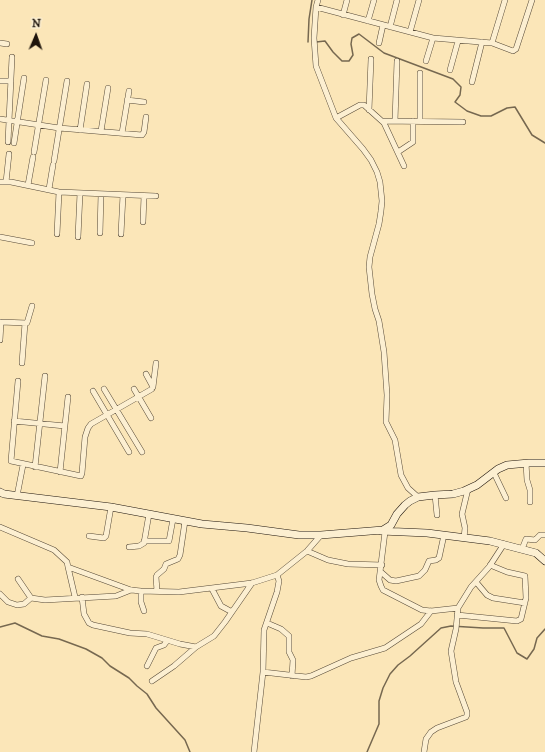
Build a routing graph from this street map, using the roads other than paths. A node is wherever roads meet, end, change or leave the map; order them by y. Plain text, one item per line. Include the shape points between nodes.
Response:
1 (318, 0) edge
2 (347, 0) edge
3 (374, 0) edge
4 (397, 0) edge
5 (419, 0) edge
6 (505, 0) edge
7 (532, 0) edge
8 (316, 7) junction
9 (343, 15) junction
10 (368, 21) junction
11 (383, 25) junction
12 (390, 27) junction
13 (410, 32) junction
14 (433, 38) junction
15 (458, 41) junction
16 (482, 42) junction
17 (0, 43) edge
18 (379, 43) dead end
19 (492, 43) junction
20 (7, 44) dead end
21 (12, 57) dead end
22 (371, 59) dead end
23 (397, 61) dead end
24 (426, 61) dead end
25 (450, 70) dead end
26 (420, 73) dead end
27 (24, 78) dead end
28 (0, 80) edge
29 (46, 80) dead end
30 (11, 81) junction
31 (66, 81) dead end
32 (472, 82) dead end
33 (87, 84) dead end
34 (108, 88) dead end
35 (129, 91) dead end
36 (127, 100) junction
37 (144, 102) dead end
38 (369, 110) junction
39 (146, 116) dead end
40 (336, 118) junction
41 (0, 119) edge
42 (9, 120) junction
43 (382, 121) junction
44 (395, 121) junction
45 (413, 121) junction
46 (420, 121) junction
47 (17, 122) junction
48 (463, 122) dead end
49 (38, 125) junction
50 (59, 128) junction
51 (80, 130) junction
52 (101, 132) junction
53 (122, 133) junction
54 (8, 142) dead end
55 (14, 143) dead end
56 (398, 152) junction
57 (10, 154) dead end
58 (404, 166) dead end
59 (0, 182) edge
60 (6, 182) junction
61 (28, 185) junction
62 (49, 189) junction
63 (59, 192) junction
64 (80, 193) junction
65 (101, 194) junction
66 (123, 195) junction
67 (144, 196) junction
68 (156, 196) dead end
69 (143, 222) dead end
70 (100, 233) dead end
71 (57, 234) dead end
72 (121, 234) dead end
73 (78, 236) dead end
74 (0, 237) edge
75 (32, 243) dead end
76 (32, 306) dead end
77 (0, 322) edge
78 (25, 323) junction
79 (0, 340) edge
80 (22, 363) dead end
81 (156, 363) dead end
82 (146, 374) dead end
83 (45, 376) dead end
84 (18, 381) dead end
85 (153, 387) junction
86 (104, 389) dead end
87 (134, 389) dead end
88 (93, 392) dead end
89 (68, 397) dead end
90 (139, 397) junction
91 (117, 410) junction
92 (107, 415) junction
93 (152, 418) dead end
94 (14, 421) junction
95 (40, 424) junction
96 (65, 426) junction
97 (129, 452) dead end
98 (142, 452) dead end
99 (526, 463) junction
100 (545, 463) edge
101 (23, 465) junction
102 (35, 467) junction
103 (60, 472) junction
104 (494, 473) junction
105 (468, 489) junction
106 (1, 494) edge
107 (435, 495) junction
108 (17, 496) junction
109 (418, 497) junction
110 (506, 498) dead end
111 (530, 502) dead end
112 (111, 507) junction
113 (149, 514) junction
114 (437, 515) dead end
115 (173, 519) junction
116 (185, 521) junction
117 (0, 527) edge
118 (377, 531) junction
119 (386, 532) junction
120 (321, 535) junction
121 (444, 535) junction
122 (545, 535) edge
123 (89, 536) dead end
124 (464, 538) junction
125 (144, 541) junction
126 (504, 544) junction
127 (129, 546) dead end
128 (522, 549) junction
129 (307, 551) junction
130 (545, 561) edge
131 (490, 565) junction
132 (382, 566) junction
133 (68, 567) junction
134 (381, 572) junction
135 (277, 574) junction
136 (18, 579) dead end
137 (476, 582) junction
138 (252, 583) junction
139 (212, 589) junction
140 (131, 590) junction
141 (141, 591) junction
142 (157, 591) junction
143 (0, 594) edge
144 (82, 597) junction
145 (31, 598) junction
146 (75, 598) junction
147 (525, 603) junction
148 (458, 608) junction
149 (144, 611) dead end
150 (431, 611) junction
151 (232, 612) junction
152 (457, 617) junction
153 (267, 623) junction
154 (167, 641) junction
155 (196, 647) junction
156 (147, 666) dead end
157 (263, 672) junction
158 (292, 676) junction
159 (152, 681) dead end
160 (254, 752) edge
161 (424, 752) edge

1 - 8 street
2 - 9 street
3 - 10 street
4 - 12 street
5 - 13 street
6 - 19 street
7 - 19 street via 515,50
8 - 9 street
8 - 40 street via 316,66
9 - 10 street
10 - 11 street
11 - 12 street
11 - 18 street
12 - 13 street
13 - 14 street
14 - 15 street
14 - 24 street
15 - 16 street
15 - 25 street
16 - 19 street
16 - 32 street
17 - 20 street
21 - 30 street
22 - 38 street
23 - 44 street
26 - 46 street
27 - 47 street
28 - 30 street
29 - 49 street
30 - 42 street
31 - 50 street
33 - 51 street
34 - 52 street
35 - 36 street
36 - 37 street
36 - 53 street
38 - 40 street via 360,105
38 - 43 street
39 - 53 street via 142,135
40 - 109 street via 371,160 380,182 381,211 369,267 384,352 386,422 395,440 401,475 408,488
41 - 42 street
42 - 47 street
42 - 54 street
43 - 44 street
43 - 56 street
44 - 45 street
45 - 46 street
45 - 56 street via 414,142
46 - 48 street
47 - 49 street
47 - 55 street
49 - 50 street
49 - 61 street
50 - 51 street
50 - 62 street
51 - 52 street
52 - 53 street
56 - 58 street
57 - 60 street
59 - 60 street
60 - 61 street
61 - 62 street
62 - 63 street
63 - 64 street
63 - 71 street
64 - 65 street
64 - 73 street
65 - 66 street
65 - 70 street
66 - 67 street
66 - 72 street
67 - 68 street
67 - 69 street
74 - 75 street
76 - 78 street
77 - 78 street
77 - 79 street
78 - 80 street
81 - 85 street
82 - 85 street
83 - 95 street
84 - 94 street
85 - 90 street
86 - 91 street
87 - 90 street
88 - 92 street
89 - 96 street
90 - 91 street
90 - 93 street
91 - 92 street
91 - 98 street
92 - 97 street
92 - 103 street via 88,428 82,475
94 - 95 street
94 - 101 street via 10,460
95 - 96 street
95 - 102 street
96 - 103 street
99 - 100 street
99 - 104 street via 507,465
99 - 111 street
101 - 102 street
101 - 108 street
102 - 103 street
104 - 105 street
104 - 110 street
105 - 107 street via 453,494
105 - 124 street via 462,514
106 - 108 street
107 - 109 street
107 - 114 street
108 - 112 street
109 - 118 street via 400,509 391,525
112 - 113 street
112 - 123 street via 106,536
113 - 115 street
113 - 125 street
115 - 116 street
115 - 125 street via 169,541
116 - 120 street via 299,535
116 - 142 street via 180,556 157,575
117 - 133 street via 54,550
118 - 119 street
118 - 120 street
119 - 121 street
119 - 132 street
120 - 129 street
121 - 124 street
121 - 134 street via 439,558 429,561 419,576 396,581 390,580
122 - 128 street via 540,535 535,540 526,538
124 - 126 street
125 - 127 street via 139,546
126 - 128 street
126 - 131 street
128 - 130 street via 536,553
129 - 132 street via 328,560
129 - 135 street
131 - 137 street
131 - 147 street via 525,576
132 - 134 street
133 - 140 street
133 - 146 street
134 - 150 street via 380,584 383,590 422,610
135 - 138 street
135 - 153 street via 277,592
136 - 145 street
137 - 147 street via 493,598
137 - 148 street
138 - 139 street
138 - 151 street
139 - 142 street
139 - 151 street via 221,606
140 - 141 street
140 - 144 street via 116,596
141 - 142 street
141 - 149 street
143 - 145 street via 12,605 22,605
144 - 146 street
144 - 154 street via 84,614 93,626 147,634
145 - 146 street
147 - 152 street via 519,621
148 - 150 street
148 - 152 street
150 - 158 street via 421,624 380,650 351,658 311,676
151 - 155 street via 214,636
152 - 161 street via 451,651 456,682 467,715 431,732 426,739
153 - 157 street via 264,630
153 - 158 street via 288,635 289,652 293,660
154 - 155 street
154 - 156 street via 156,648
155 - 159 street
157 - 158 street
157 - 160 street

